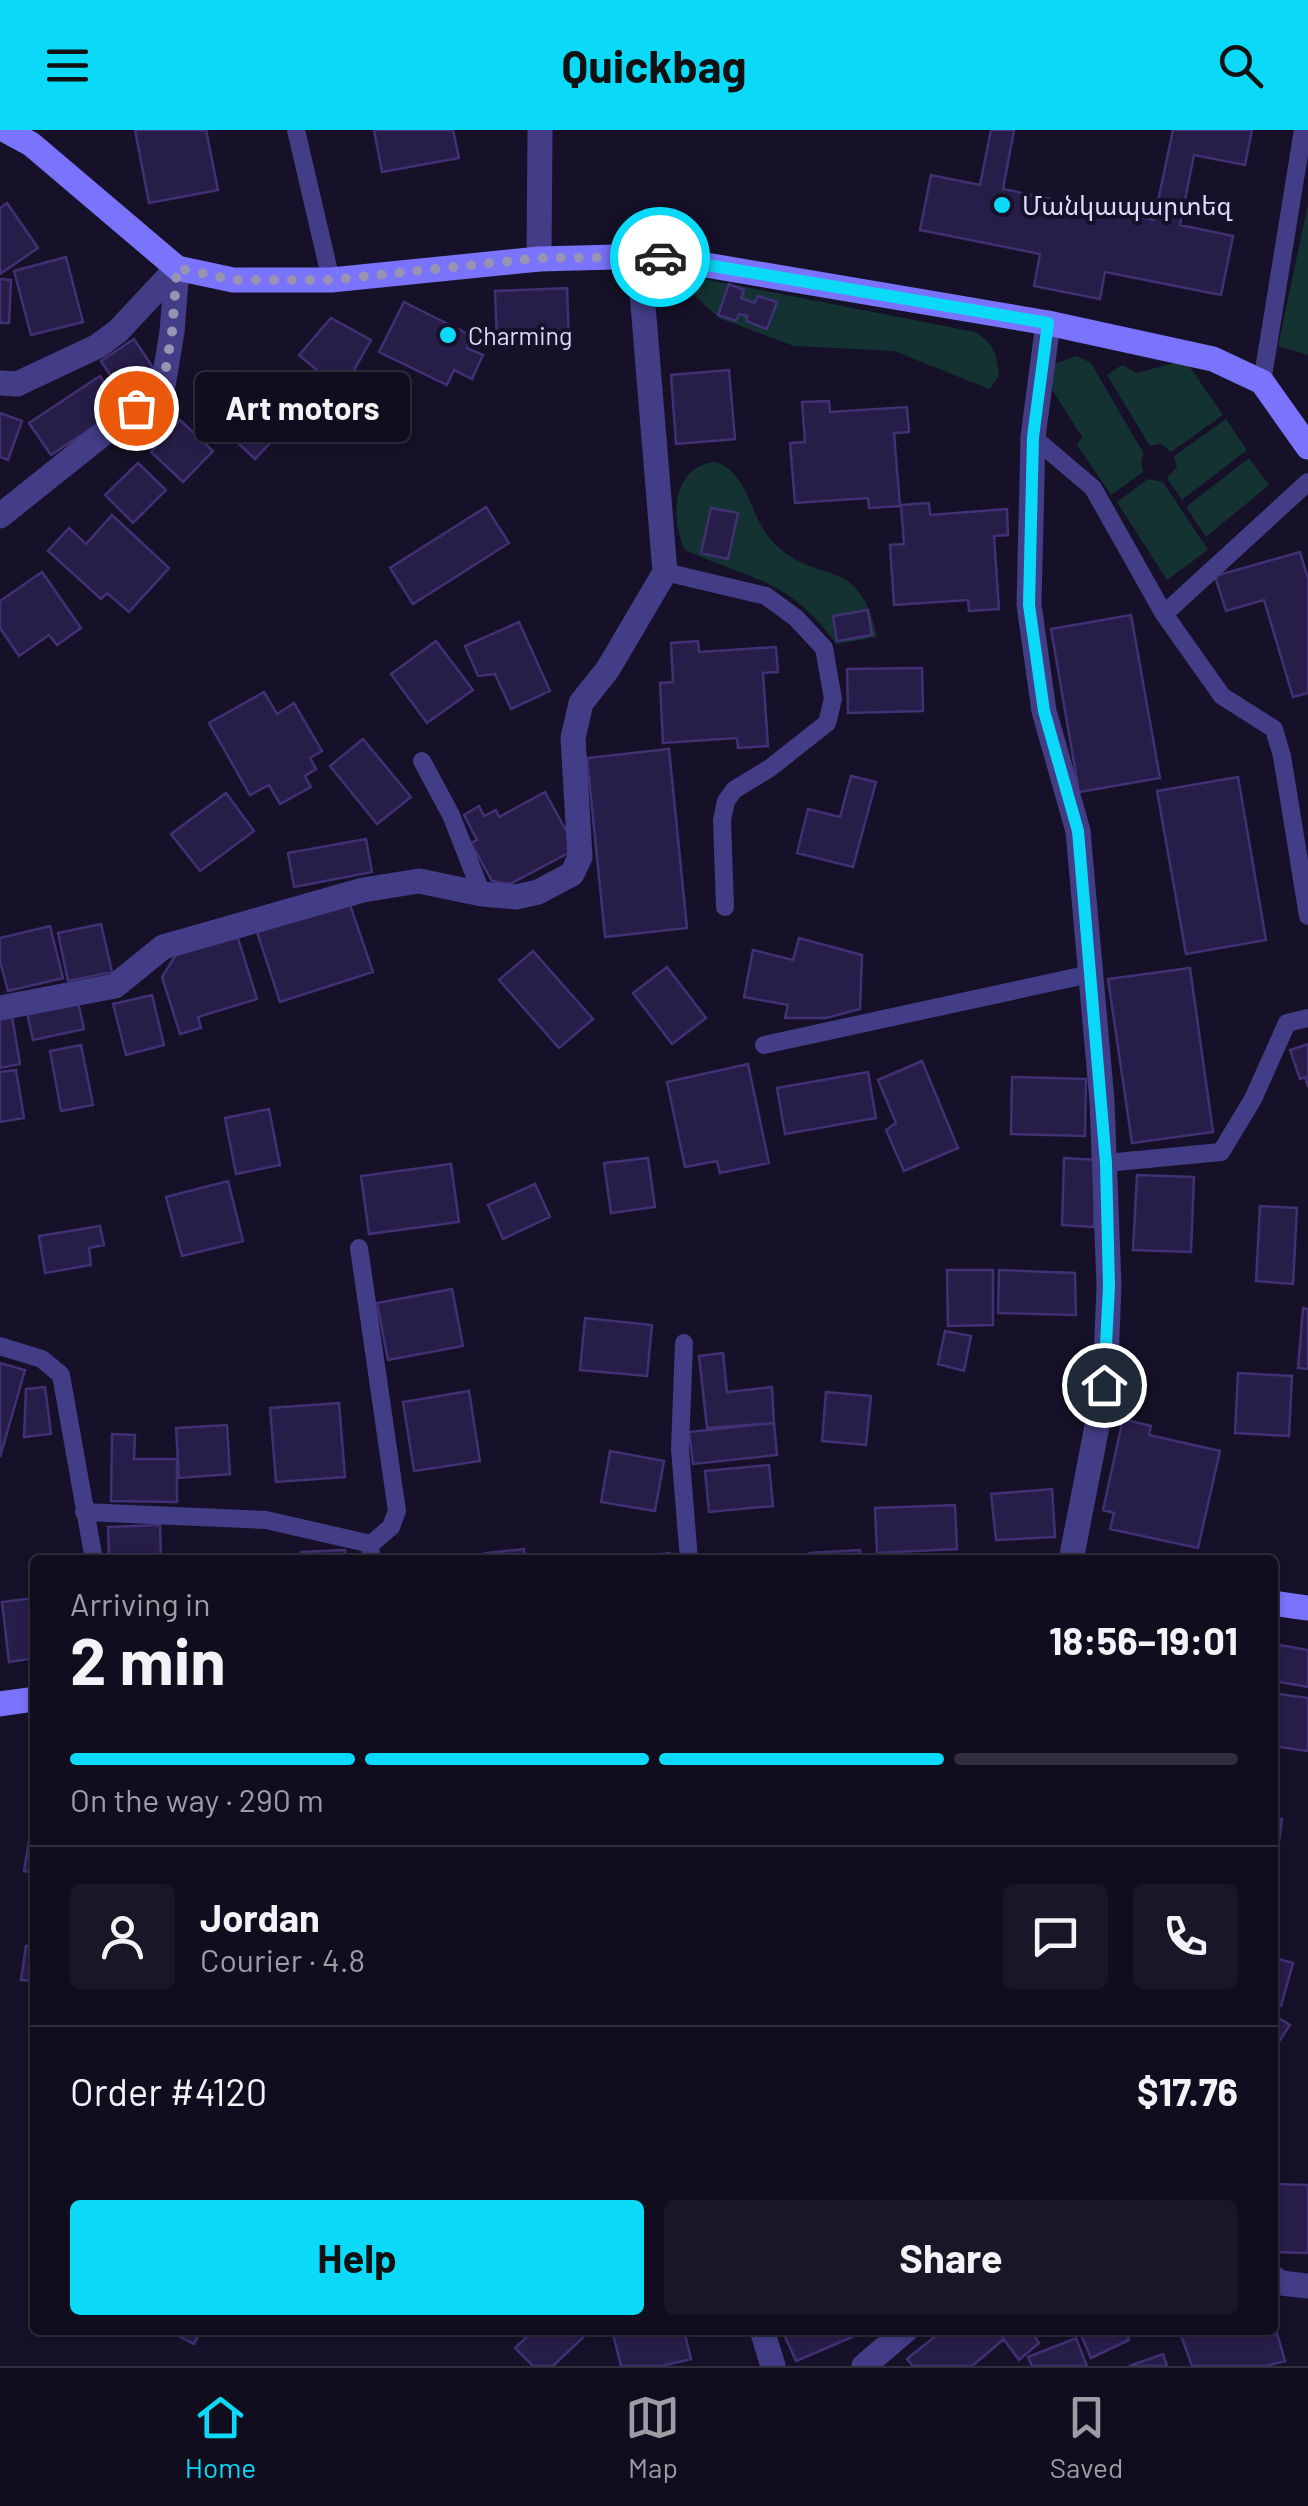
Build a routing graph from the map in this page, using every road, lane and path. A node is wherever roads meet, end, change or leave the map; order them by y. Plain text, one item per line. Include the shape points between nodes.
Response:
1 (4, 130) edge
2 (296, 130) edge
3 (540, 130) edge
4 (1303, 130) edge
5 (653, 256) junction
6 (539, 258) junction
7 (177, 268) junction
8 (331, 280) junction
9 (1048, 323) junction
10 (1262, 382) junction
11 (0, 383) edge
12 (1033, 437) junction
13 (1307, 440) edge
14 (1308, 482) edge
15 (0, 516) edge
16 (665, 572) junction
17 (1164, 614) junction
18 (422, 762) dead end
19 (482, 894) junction
20 (725, 907) dead end
21 (1308, 916) edge
22 (1090, 974) junction
23 (0, 1008) edge
24 (1308, 1018) edge
25 (764, 1045) dead end
26 (1106, 1163) junction
27 (359, 1248) dead end
28 (684, 1343) dead end
29 (0, 1346) edge
30 (84, 1512) junction
31 (370, 1552) edge
32 (93, 1555) edge
33 (689, 1555) edge
34 (1072, 1555) edge
35 (1278, 1604) edge
36 (1308, 1608) edge
37 (30, 1700) edge
38 (0, 1704) edge
39 (1278, 2282) edge
40 (1308, 2286) edge
41 (764, 2335) edge
42 (900, 2335) edge
43 (773, 2366) edge
44 (864, 2366) edge

1 - 7 street via 31,144
2 - 8 lane
3 - 6 street
4 - 10 lane
5 - 6 street
5 - 9 street
5 - 16 street via 642,293
6 - 8 street
7 - 8 street via 233,280
7 - 11 street via 98,346 18,384
7 - 15 street via 163,386
9 - 10 street via 1213,359
9 - 12 street
10 - 13 street
12 - 17 lane via 1093,488
12 - 22 street via 1029,605 1044,711 1078,831
14 - 17 lane
16 - 19 street via 581,703 572,738 576,867 538,892
16 - 20 lane via 766,596 824,648 833,699 828,723 726,801
17 - 21 lane via 1222,696 1274,730
18 - 19 lane
19 - 23 street via 419,881 363,890 163,947 115,986
22 - 25 lane
22 - 26 street
24 - 26 lane via 1287,1023 1222,1152
26 - 34 street via 1104,1385
27 - 31 lane via 396,1511 392,1527
28 - 33 lane via 680,1449
29 - 30 lane via 42,1360 61,1376
30 - 31 lane via 266,1520
30 - 32 lane
35 - 36 street
37 - 38 street
39 - 40 street
41 - 43 street
42 - 44 street

